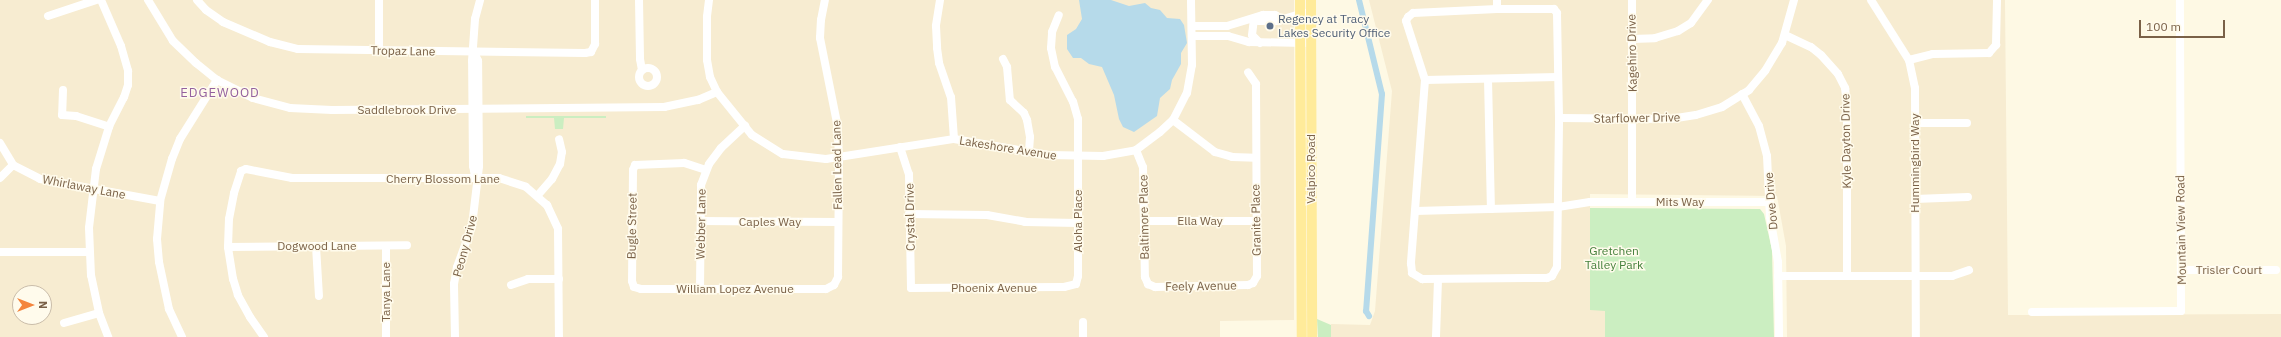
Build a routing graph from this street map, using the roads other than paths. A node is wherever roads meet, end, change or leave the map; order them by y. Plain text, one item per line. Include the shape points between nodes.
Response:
1 (96, 0) edge
2 (101, 0) edge
3 (148, 0) edge
4 (197, 0) edge
5 (379, 0) edge
6 (480, 0) edge
7 (595, 0) edge
8 (639, 0) edge
9 (709, 0) edge
10 (825, 0) edge
11 (940, 0) edge
12 (1191, 0) edge
13 (1300, 0) edge
14 (1311, 0) edge
15 (1497, 0) edge
16 (1632, 0) edge
17 (1708, 0) edge
18 (1794, 0) edge
19 (1871, 0) edge
20 (1997, 0) edge
21 (2180, 0) edge
22 (1497, 9) junction
23 (1311, 11) junction
24 (1300, 14) junction
25 (1059, 15) dead end
26 (48, 16) dead end
27 (1254, 19) junction
28 (1193, 31) junction
29 (1785, 35) junction
30 (1632, 39) junction
31 (1260, 43) junction
32 (1300, 43) junction
33 (1311, 43) junction
34 (379, 50) junction
35 (474, 52) junction
36 (1003, 59) dead end
37 (1909, 60) junction
38 (642, 70) dead end
39 (1248, 72) dead end
40 (1558, 77) junction
41 (1488, 79) junction
42 (217, 80) junction
43 (1425, 80) junction
44 (63, 90) dead end
45 (717, 92) junction
46 (1742, 94) junction
47 (475, 109) junction
48 (1559, 118) junction
49 (1633, 118) junction
50 (1173, 120) junction
51 (1915, 123) junction
52 (1967, 123) dead end
53 (745, 126) junction
54 (109, 127) junction
55 (559, 139) dead end
56 (954, 139) junction
57 (0, 143) edge
58 (900, 147) junction
59 (1136, 150) junction
60 (1029, 152) junction
61 (1079, 156) junction
62 (839, 157) junction
63 (1255, 158) junction
64 (13, 165) junction
65 (706, 170) junction
66 (0, 178) edge
67 (476, 179) junction
68 (92, 190) junction
69 (538, 195) junction
70 (1968, 197) dead end
71 (1915, 199) junction
72 (160, 201) junction
73 (1632, 202) junction
74 (1770, 202) junction
75 (1558, 208) junction
76 (1491, 209) junction
77 (1415, 211) junction
78 (910, 214) junction
79 (701, 221) junction
80 (1144, 221) junction
81 (1256, 221) junction
82 (838, 222) junction
83 (1078, 223) junction
84 (407, 245) dead end
85 (316, 246) junction
86 (386, 246) junction
87 (228, 247) junction
88 (0, 252) edge
89 (89, 252) junction
90 (1970, 270) dead end
91 (2182, 270) junction
92 (2276, 270) dead end
93 (1778, 276) junction
94 (1847, 276) junction
95 (1915, 276) junction
96 (1438, 279) junction
97 (560, 280) junction
98 (1253, 282) joint
99 (1076, 284) joint
100 (1148, 284) joint
101 (511, 285) dead end
102 (834, 285) joint
103 (634, 287) joint
104 (911, 288) joint
105 (700, 289) junction
106 (319, 296) dead end
107 (2032, 312) dead end
108 (99, 313) junction
109 (64, 322) dead end
110 (1083, 322) dead end
111 (108, 337) edge
112 (182, 337) edge
113 (264, 337) edge
114 (386, 337) edge
115 (455, 337) edge
116 (559, 337) edge
117 (1083, 337) edge
118 (1302, 337) edge
119 (1312, 337) edge
120 (1436, 337) edge
121 (1779, 337) edge
122 (1916, 337) edge

1 - 26 street
2 - 54 street via 124,52 128,71 128,85 124,97
3 - 42 street, Saddlebrook Drive via 173,41
4 - 34 street, Tropaz Lane via 223,22 270,42 316,51
5 - 34 street
6 - 35 street, Peony Drive via 475,19
7 - 35 street, Tropaz Lane via 595,44 591,52
8 - 38 street
9 - 45 street, Lakeshore Avenue via 707,60 710,77
10 - 62 street, Fallen Lead Lane via 820,38 837,123
11 - 56 street via 936,26 937,48 939,63 951,97
12 - 28 street, Lakeshore Avenue
13 - 24 main road, Valpico Road
14 - 23 main road, Valpico Road
15 - 22 street
16 - 30 street, Kagehiro Drive
17 - 30 street via 1695,19 1678,31 1655,38
18 - 29 street, Starflower Drive
19 - 37 street, Hummingbird Way
20 - 37 street via 1994,50 1978,54 1926,55
21 - 91 street, Mountain View Road
22 - 40 street via 1554,9 1557,13
22 - 43 street via 1413,13 1408,16 1406,22
23 - 24 street
23 - 33 main road, Valpico Road
24 - 27 street via 1283,18 1269,15
24 - 32 main road, Valpico Road
25 - 61 street, Aloha Place via 1052,32 1051,48 1055,67 1073,102 1078,119
27 - 28 street
27 - 31 street via 1252,35
28 - 31 street
28 - 50 street, Lakeshore Avenue via 1191,79
29 - 46 street, Starflower Drive via 1757,82
29 - 94 street, Kyle Dayton Drive via 1811,47 1821,55 1838,74 1845,88
30 - 49 street, Kagehiro Drive
31 - 32 street
32 - 33 street
32 - 118 main road, Valpico Road
33 - 119 main road, Valpico Road
34 - 35 street, Tropaz Lane
35 - 47 street, Peony Drive
36 - 60 street via 1007,67 1010,100 1024,112 1028,120
37 - 51 street, Hummingbird Way via 1915,88
39 - 63 street, Granite Place via 1256,84
40 - 41 street
40 - 48 street
41 - 43 street
41 - 76 street
42 - 47 street, Saddlebrook Drive via 253,98 290,108
42 - 72 street via 180,139
43 - 77 street
44 - 54 street via 62,115 76,116
45 - 47 street, Saddlebrook Drive via 698,100 664,107
45 - 53 street, Lakeshore Avenue
46 - 49 street, Starflower Drive via 1722,107 1696,115 1670,119
46 - 74 street, Dove Drive via 1764,140
47 - 67 street, Peony Drive via 473,166
48 - 49 street, Starflower Drive
48 - 75 street
49 - 73 street, Kagehiro Drive
50 - 59 street, Lakeshore Avenue
50 - 63 street via 1215,152 1232,157
51 - 52 street
51 - 71 street, Hummingbird Way
53 - 62 street, Lakeshore Avenue via 752,135 783,154
53 - 65 street, Webber Lane via 721,148
54 - 68 street
55 - 69 street via 562,152 560,164 552,179
56 - 58 street, Lakeshore Avenue
56 - 60 street, Lakeshore Avenue
57 - 64 street, Whirlaway Lane
58 - 62 street, Lakeshore Avenue
58 - 78 street, Crystal Drive via 909,174
59 - 61 street, Lakeshore Avenue via 1115,155
59 - 80 street, Baltimore Place via 1143,167
60 - 61 street, Lakeshore Avenue
61 - 83 street, Aloha Place
62 - 82 street, Fallen Lead Lane
63 - 81 street, Granite Place
64 - 66 street
64 - 68 street, Whirlaway Lane via 40,179
65 - 79 street, Webber Lane via 701,185
65 - 103 street, Bugle Street via 684,163 635,164 632,281
67 - 69 street, Cherry Blossom Lane via 499,178 516,182
67 - 87 street, Cherry Blossom Lane via 292,178 241,170 229,219
67 - 115 street, Peony Drive via 474,216 454,284
68 - 72 street, Whirlaway Lane
68 - 89 street
69 - 97 street, Cherry Blossom Lane via 551,212 558,229
70 - 71 street
71 - 95 street, Hummingbird Way
72 - 112 street via 159,262 169,309
73 - 74 street, Mits Way
73 - 75 street, Mits Way via 1590,202
74 - 93 street, Dove Drive
75 - 76 street, Mits Way
75 - 96 street via 1557,267 1552,276
76 - 77 street, Mits Way
77 - 96 street via 1412,273 1422,279
78 - 83 street via 987,215 1031,222
78 - 104 street, Crystal Drive
79 - 82 street, Caples Way
79 - 105 street, Webber Lane
80 - 81 street, Ella Way
80 - 100 street, Baltimore Place via 1145,277
81 - 98 street, Granite Place via 1257,276
82 - 102 street, Fallen Lead Lane via 838,276
83 - 99 street, Aloha Place
84 - 86 street, Dogwood Lane
85 - 86 street, Dogwood Lane
85 - 87 street, Dogwood Lane
85 - 106 street
86 - 114 street, Tanya Lane
87 - 113 street via 238,295
88 - 89 street
89 - 108 street
90 - 95 street via 1952,276
91 - 92 street, Trisler Court
91 - 107 street, Mountain View Road via 2181,311
93 - 94 street
93 - 121 street, Dove Drive
94 - 95 street
95 - 122 street, Hummingbird Way
96 - 120 street
97 - 101 street via 528,279
97 - 116 street, Cherry Blossom Lane
98 - 100 street, Feely Avenue via 1248,285 1155,287
99 - 104 street, Phoenix Avenue via 1064,288
102 - 105 street, William Lopez Avenue via 826,289
103 - 105 street, William Lopez Avenue
108 - 109 street
108 - 111 street
110 - 117 street

